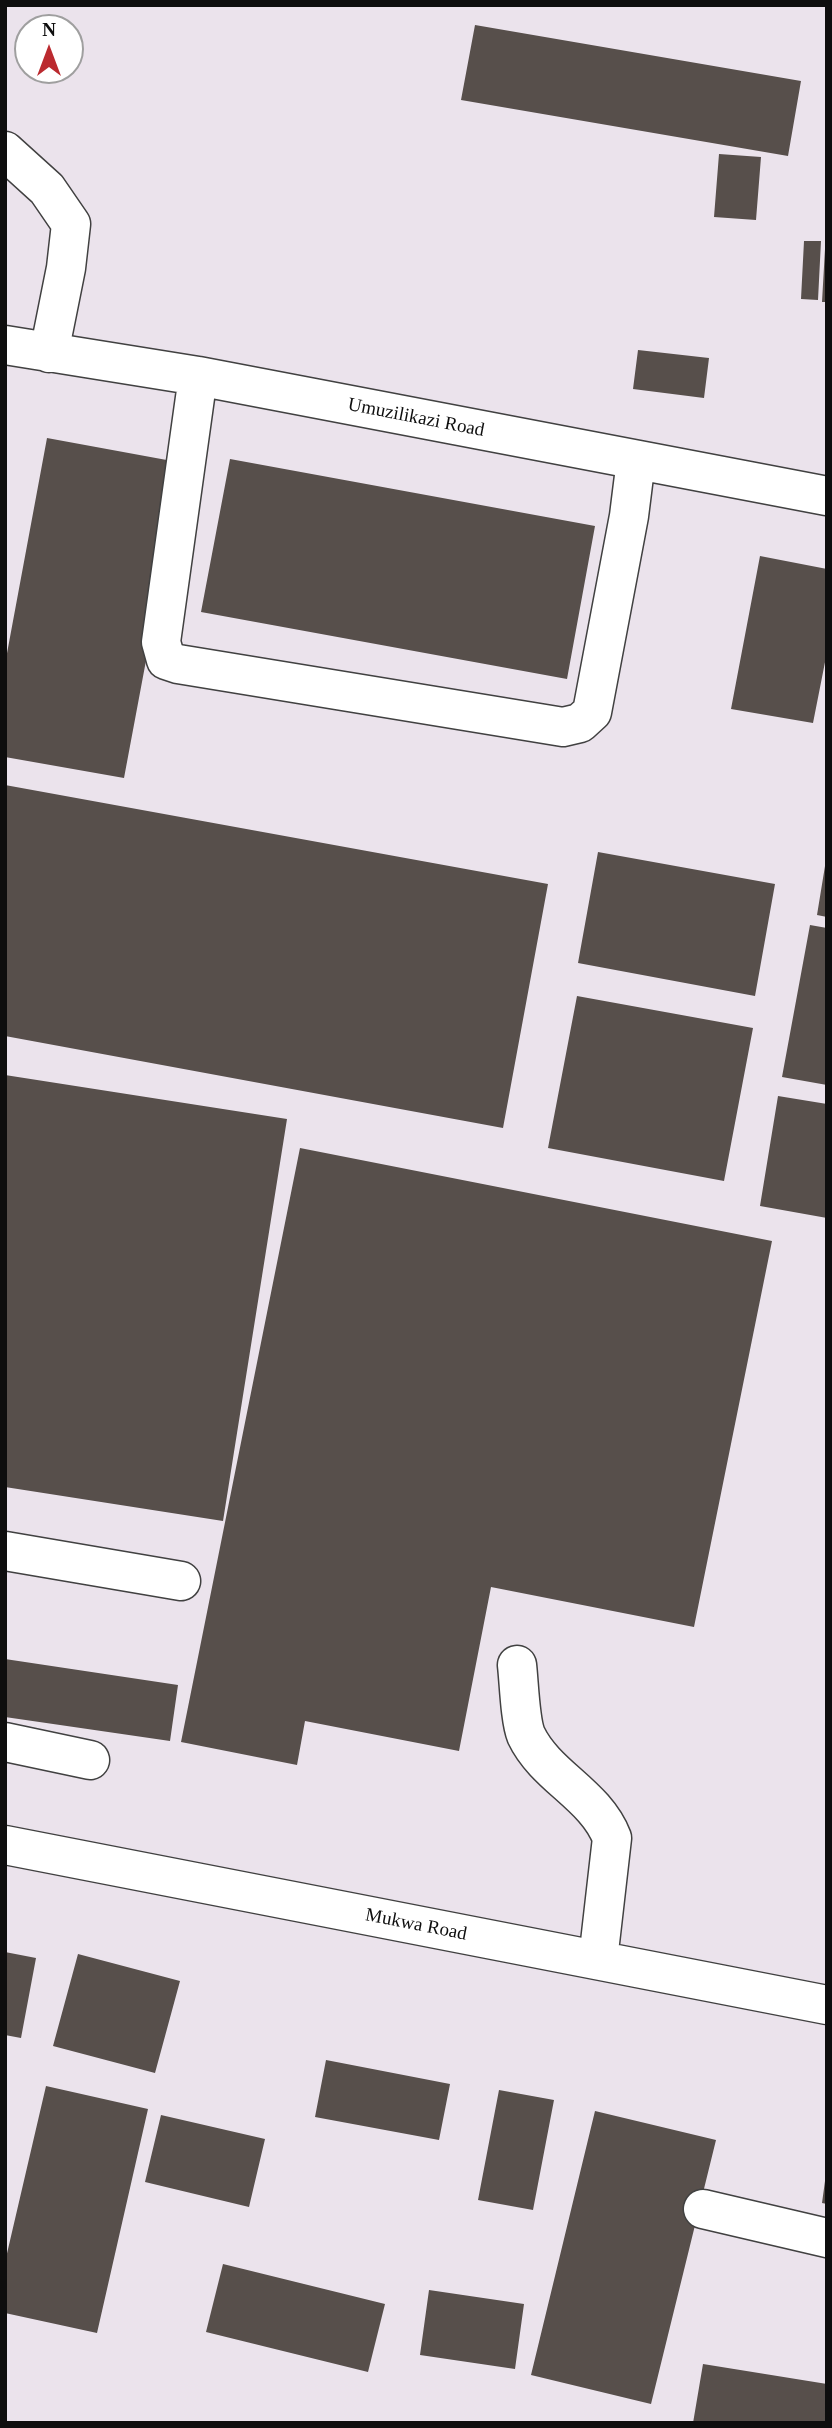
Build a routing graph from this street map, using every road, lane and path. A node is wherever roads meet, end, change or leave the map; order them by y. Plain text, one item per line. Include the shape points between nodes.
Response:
1 (5, 151) edge
2 (5, 345) edge
3 (49, 353) junction
4 (198, 376) junction
5 (636, 460) junction
6 (827, 496) edge
7 (5, 1551) edge
8 (181, 1581) dead end
9 (517, 1665) dead end
10 (5, 1742) edge
11 (90, 1760) dead end
12 (5, 1845) edge
13 (598, 1960) junction
14 (827, 2005) edge
15 (702, 2210) dead end
16 (827, 2238) edge

1 - 3 street via 47,189 71,225
2 - 3 street, Umuzilikazi Road
3 - 4 street, Umuzilikazi Road
4 - 5 street, Umuzilikazi Road
4 - 5 street via 161,642 166,660 178,664 564,727 580,723 592,712
5 - 6 street, Umuzilikazi Road
7 - 8 street
9 - 13 street via 525,1733 542,1760 589,1801 612,1838
10 - 11 street
12 - 13 street, Mukwa Road
13 - 14 street, Mukwa Road
15 - 16 street

